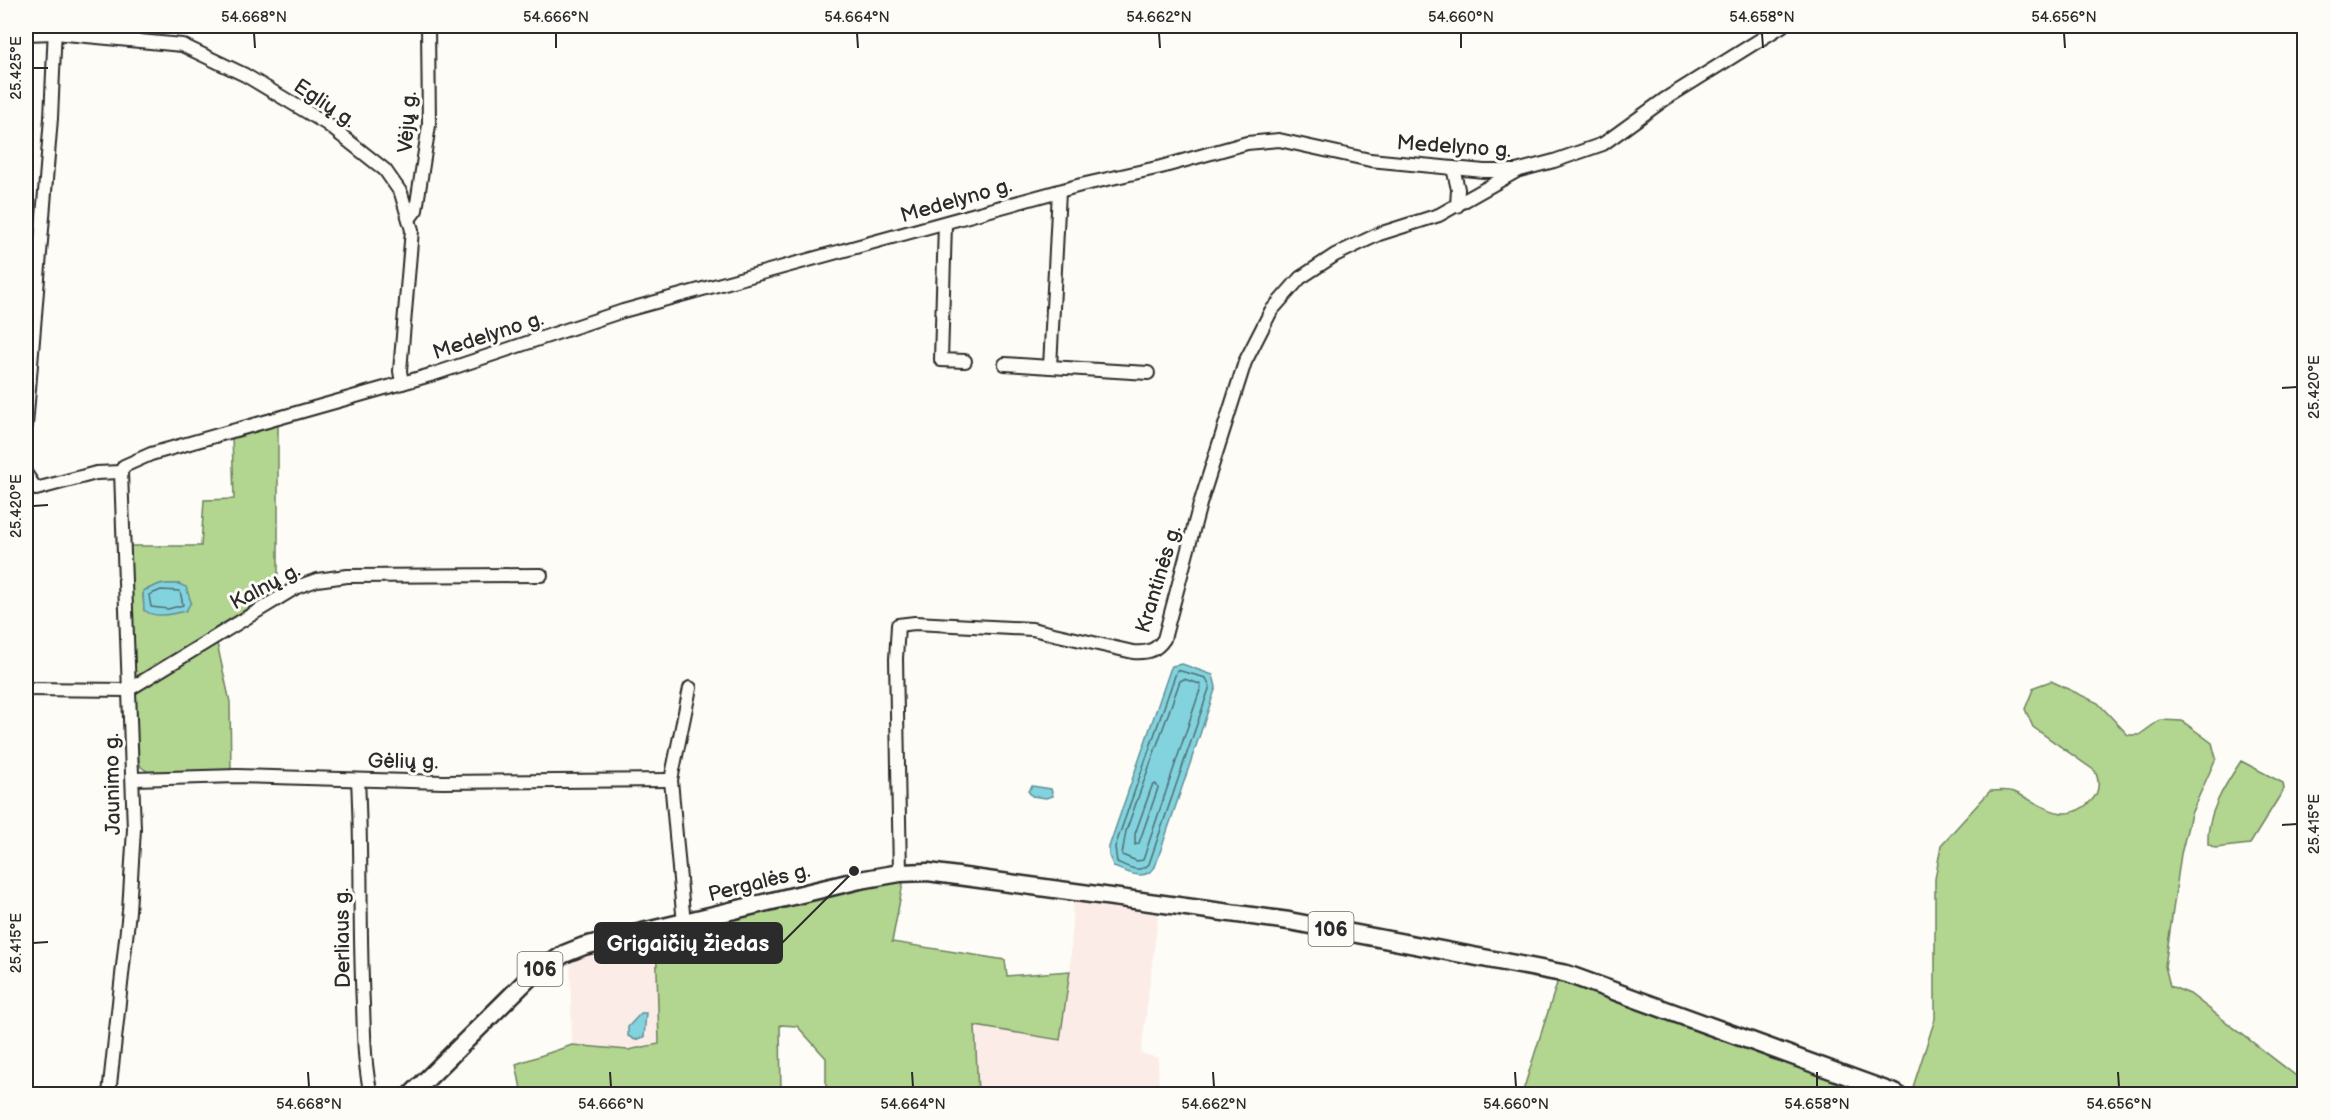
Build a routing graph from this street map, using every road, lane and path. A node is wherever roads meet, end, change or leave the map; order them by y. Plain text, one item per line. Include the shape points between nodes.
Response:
1 (428, 26) edge
2 (1782, 26) edge
3 (55, 29) edge
4 (26, 34) edge
5 (1453, 168) junction
6 (1516, 171) junction
7 (1059, 191) junction
8 (1457, 206) junction
9 (410, 218) junction
10 (945, 224) junction
11 (965, 361) dead end
12 (1005, 364) dead end
13 (1050, 367) junction
14 (1148, 373) dead end
15 (402, 383) junction
16 (26, 426) edge
17 (122, 469) junction
18 (26, 474) edge
19 (542, 575) dead end
20 (690, 688) dead end
21 (26, 689) edge
22 (128, 690) junction
23 (134, 779) junction
24 (358, 780) junction
25 (671, 780) junction
26 (900, 873) junction
27 (684, 924) junction
28 (109, 1095) edge
29 (371, 1095) edge
30 (412, 1095) edge
31 (1897, 1095) edge

1 - 9 street, Vėjų g. via 429,125 419,196
2 - 6 street, Medelyno g. via 1665,99 1603,144
3 - 4 street, Eglių g.
3 - 9 street, Eglių g. via 182,45 245,75 327,124 385,170 398,187
3 - 16 street
5 - 6 street, Medelyno g.
5 - 7 street, Medelyno g. via 1370,160 1279,140 1248,143
5 - 8 street
6 - 8 street, Krantinės g.
7 - 10 street, Medelyno g.
7 - 13 street
8 - 26 street, Krantinės g. via 1379,234 1335,255 1300,278 1271,311 1245,362 1200,504 1164,639 1156,648 1143,653 1032,629 898,625
9 - 15 street, Eglių g. via 412,248
10 - 11 street via 941,360
10 - 15 street, Medelyno g. via 623,312
12 - 13 street
13 - 14 street
15 - 17 street, Medelyno g. via 151,454
17 - 18 street via 36,489
17 - 22 street, Jaunimo g.
19 - 22 street, Kalnų g. via 347,576 317,580 285,594
20 - 25 street
21 - 22 street
22 - 23 street, Jaunimo g.
23 - 24 street, Gėlių g. via 237,776
23 - 28 street, Jaunimo g. via 130,900
24 - 25 street, Gėlių g.
24 - 29 street, Derliaus g. via 359,940
25 - 27 street
26 - 27 main road, Pergalės g. / 106 via 860,879
26 - 31 main road, Pergalės g. / 106 via 953,875 1289,921 1567,974
27 - 30 main road, Pergalės g. / 106 via 584,946 552,961 528,979

